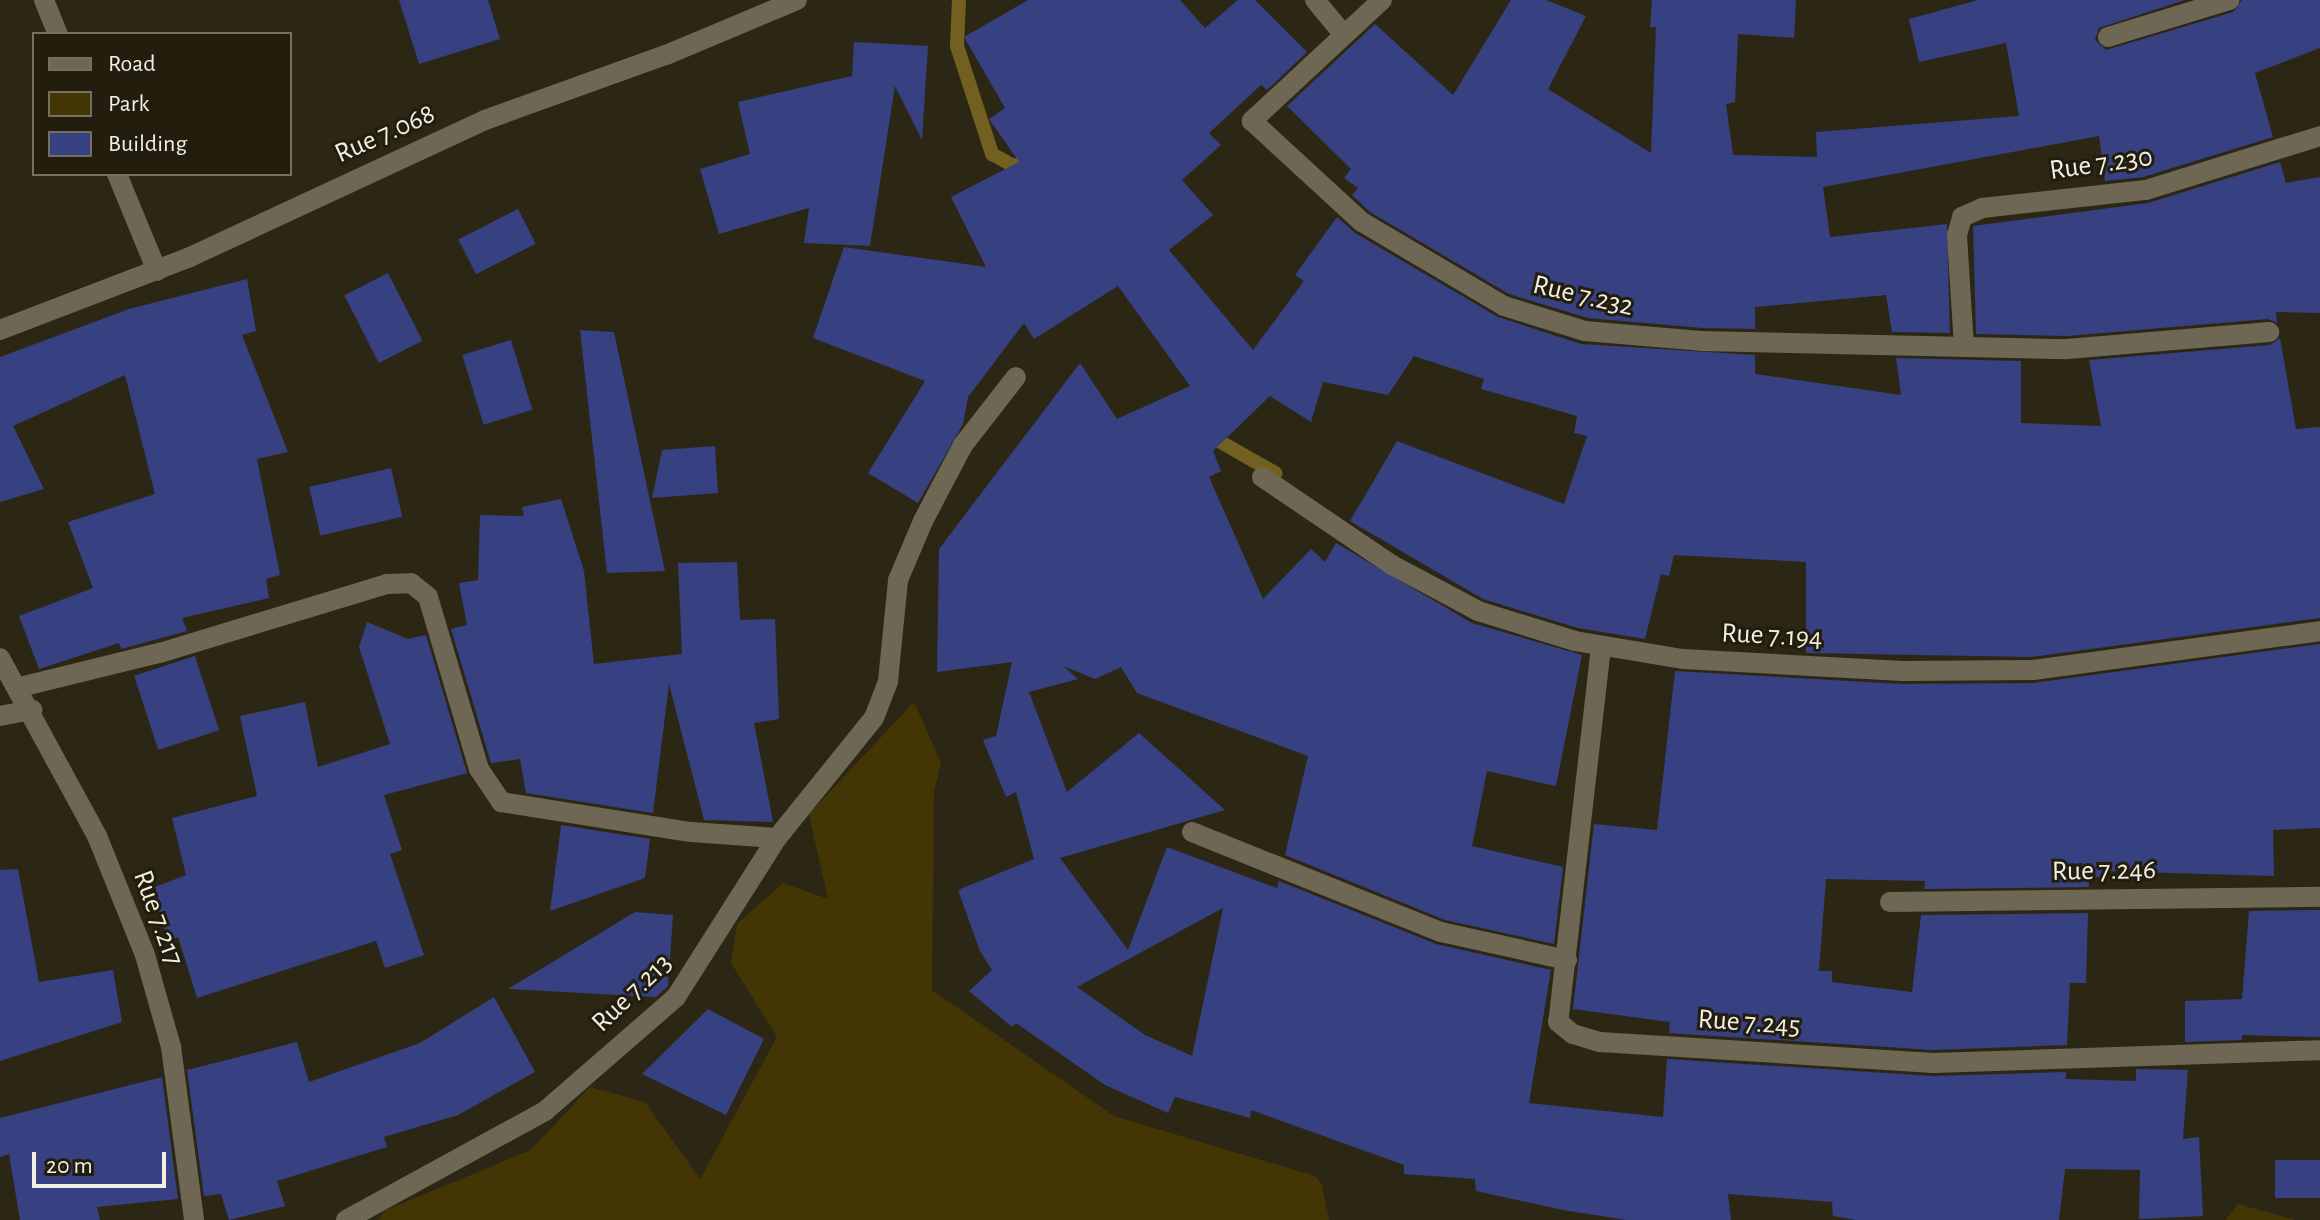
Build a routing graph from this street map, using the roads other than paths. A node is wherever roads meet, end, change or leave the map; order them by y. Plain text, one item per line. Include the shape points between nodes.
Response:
1 (44, 0) edge
2 (797, 0) edge
3 (1315, 0) edge
4 (1382, 0) edge
5 (2229, 0) edge
6 (57, 32) edge
7 (1343, 34) junction
8 (2108, 37) dead end
9 (2320, 136) edge
10 (118, 176) edge
11 (157, 271) junction
12 (0, 330) edge
13 (2269, 332) dead end
14 (1964, 347) junction
15 (1016, 377) dead end
16 (1262, 477) dead end
17 (2320, 631) edge
18 (1601, 647) junction
19 (0, 658) edge
20 (20, 687) junction
21 (32, 710) junction
22 (0, 716) edge
23 (1192, 832) dead end
24 (777, 838) junction
25 (2320, 897) edge
26 (1890, 902) dead end
27 (1567, 960) junction
28 (2320, 1050) edge
29 (194, 1220) edge
30 (346, 1220) edge

1 - 6 street
2 - 11 street, Rue 7.068 via 666,55 485,120
3 - 7 street
4 - 7 street
5 - 8 street
7 - 14 street, Rue 7.232 via 1252,121 1362,222 1504,306 1585,331 1639,338
9 - 14 street, Rue 7.230 via 2146,190 1982,208 1962,217
10 - 11 street
11 - 12 street, Rue 7.068
13 - 14 street, Rue 7.232 via 2067,349
15 - 24 street, Rue 7.213 via 963,445 898,580 888,681 874,718
16 - 18 street, Rue 7.194 via 1392,565 1467,605
17 - 18 street, Rue 7.194 via 2033,670 1903,671 1683,659
18 - 27 street, Rue 7.245
19 - 20 street, Rue 7.217
20 - 21 street, Rue 7.217
20 - 24 street via 163,652 387,584 411,583 428,597 479,769 501,802 691,832
21 - 22 street
21 - 29 street, Rue 7.217 via 97,836 145,955 171,1047
23 - 27 street via 1441,932
24 - 30 street, Rue 7.213 via 676,997 545,1111
25 - 26 street, Rue 7.246
27 - 28 street, Rue 7.245 via 1558,1022 1573,1034 1600,1042 1933,1063

